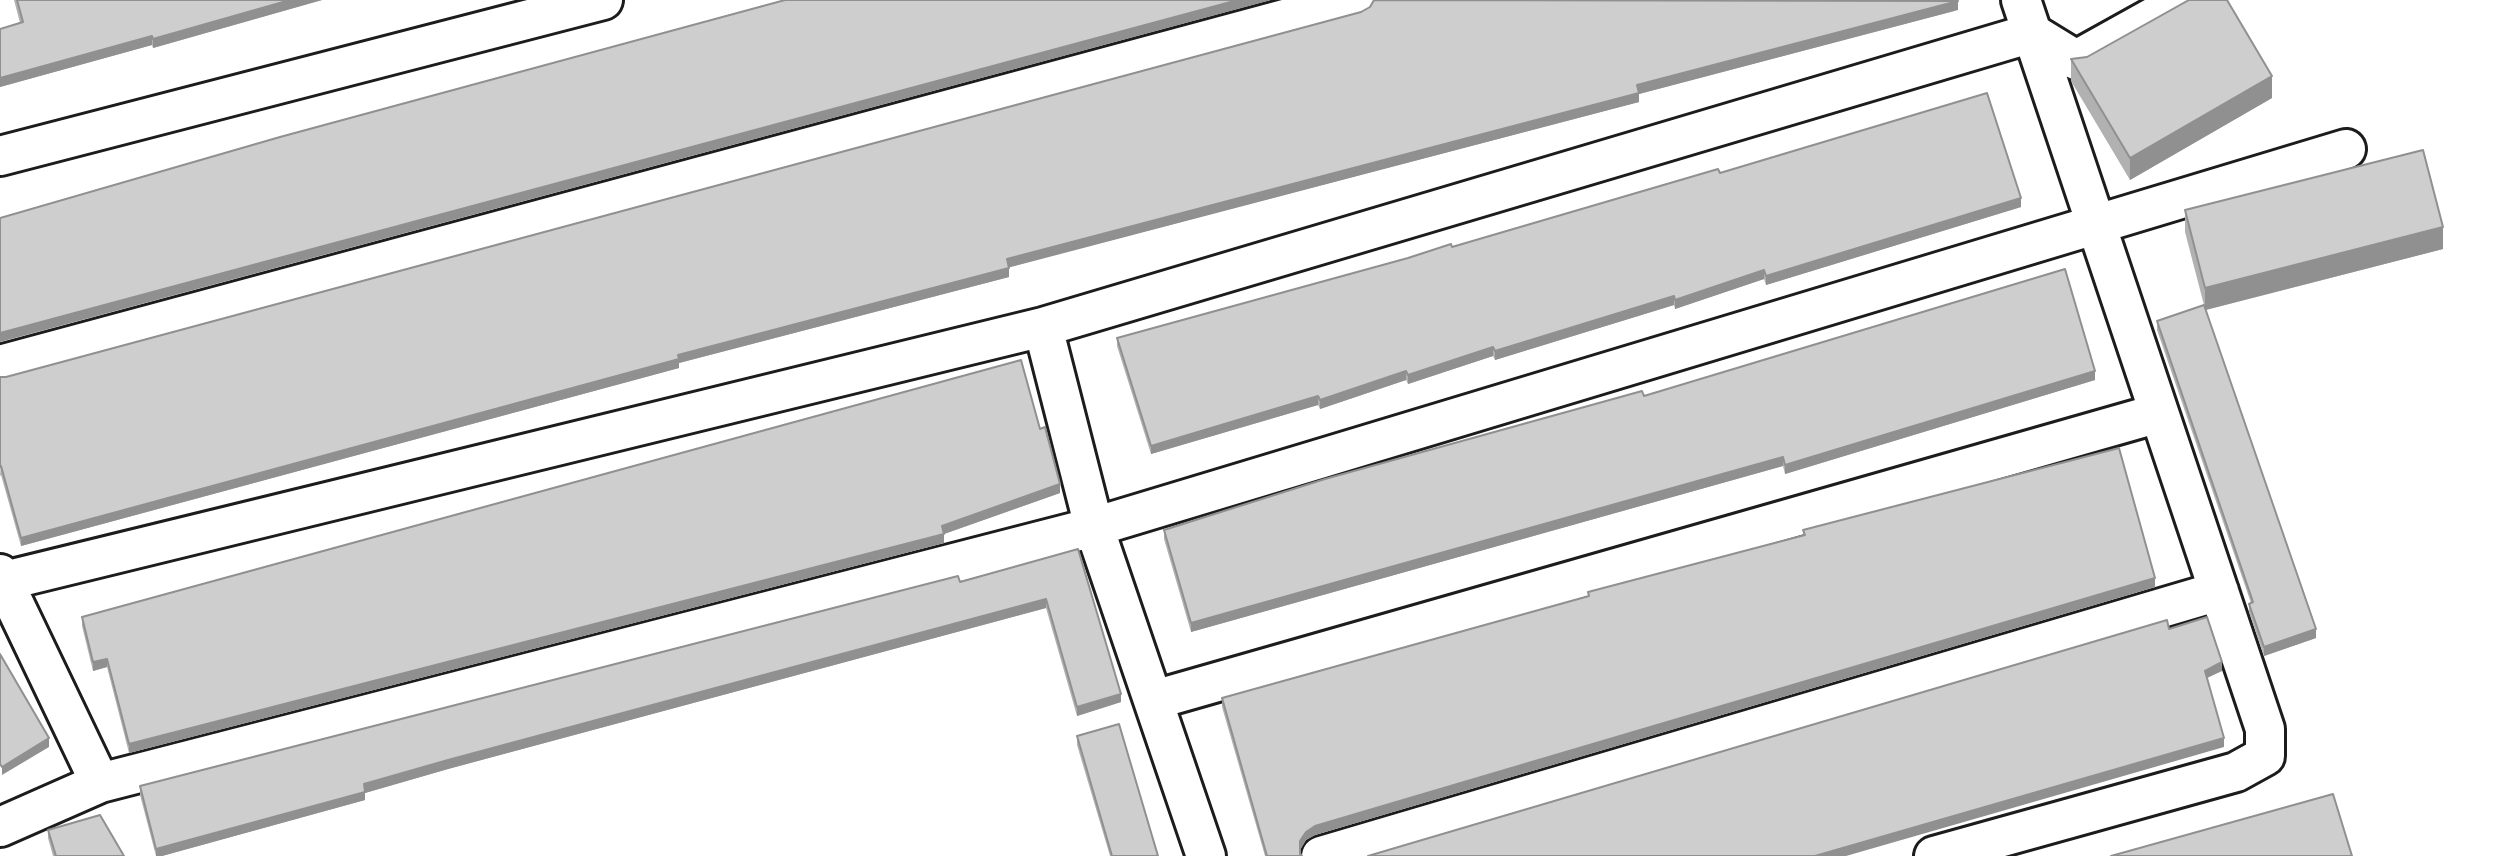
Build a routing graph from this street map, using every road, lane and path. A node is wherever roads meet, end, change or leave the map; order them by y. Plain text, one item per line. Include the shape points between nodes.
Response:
1 (603, 0) edge
2 (1355, 0) edge
3 (2184, 0) edge
4 (2027, 16) edge
5 (2346, 149) dead end
6 (0, 156) edge
7 (2096, 225) junction
8 (1043, 327) junction
9 (0, 365) edge
10 (2159, 413) junction
11 (1094, 527) junction
12 (2, 577) edge
13 (2219, 591) junction
14 (1154, 700) junction
15 (100, 783) junction
16 (0, 827) edge
17 (1206, 856) edge
18 (1321, 856) edge
19 (1934, 856) edge

1 - 6 street
2 - 9 street
3 - 4 street via 2076,60
4 - 7 street
4 - 8 street
5 - 7 street
7 - 10 street
7 - 11 street
8 - 11 street
8 - 12 street
10 - 13 street
10 - 14 street
11 - 14 street
11 - 15 street
12 - 15 street
13 - 18 street
13 - 19 street via 2265,729 2264,757 2236,772
14 - 17 street
15 - 16 street

